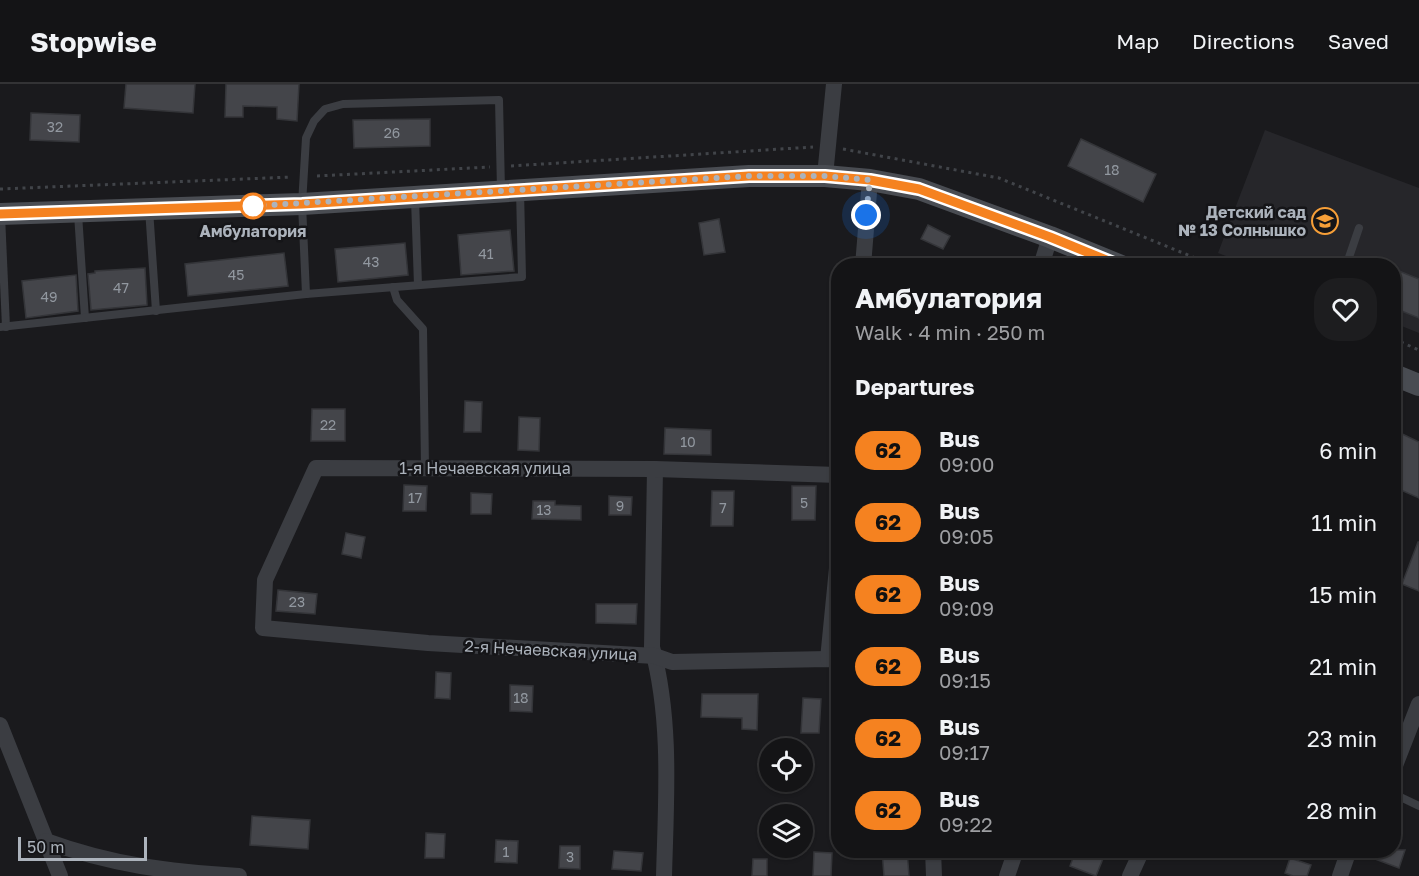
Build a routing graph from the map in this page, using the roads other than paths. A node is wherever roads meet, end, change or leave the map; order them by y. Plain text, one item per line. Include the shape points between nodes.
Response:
1 (834, 84) edge
2 (825, 176) junction
3 (870, 180) junction
4 (511, 190) junction
5 (415, 196) junction
6 (302, 204) junction
7 (149, 209) junction
8 (78, 212) junction
9 (1, 214) edge
10 (1359, 228) dead end
11 (1050, 237) junction
12 (863, 258) edge
13 (1043, 258) edge
14 (1101, 258) edge
15 (1349, 258) edge
16 (418, 285) junction
17 (393, 287) junction
18 (306, 294) junction
19 (156, 311) junction
20 (86, 318) junction
21 (3, 327) edge
22 (1401, 378) edge
23 (1419, 385) edge
24 (424, 467) junction
25 (655, 469) junction
26 (831, 475) edge
27 (263, 628) joint
28 (655, 656) junction
29 (831, 660) edge
30 (1419, 704) edge
31 (0, 725) edge
32 (1401, 750) edge
33 (1401, 797) edge
34 (1419, 806) edge
35 (46, 841) junction
36 (933, 858) edge
37 (1013, 858) edge
38 (1138, 858) edge
39 (1346, 858) edge
40 (60, 876) edge
41 (239, 876) edge
42 (664, 876) edge
43 (934, 876) edge
44 (1007, 876) edge
45 (1130, 876) edge
46 (1340, 876) edge

1 - 2 street
2 - 3 main road
2 - 4 main road via 749,176
3 - 11 main road via 919,189
3 - 12 street
4 - 5 main road
4 - 6 lane via 499,100 343,104 325,109 306,138
4 - 16 lane via 522,277
5 - 6 main road
5 - 16 lane
6 - 7 main road
6 - 18 lane
7 - 8 main road
7 - 19 lane
8 - 9 main road
8 - 20 lane
9 - 21 lane
10 - 15 lane
11 - 13 street
11 - 14 main road
16 - 17 lane
17 - 18 lane
17 - 24 lane via 397,300 423,329
18 - 19 lane
19 - 20 lane
20 - 21 lane
22 - 23 main road
24 - 25 street, 1-я Нечаевская улица
24 - 27 street, 1-я Нечаевская улица via 316,468 265,580
25 - 26 street, 1-я Нечаевская улица
25 - 28 street via 652,647
27 - 28 street, 2-я Нечаевская улица
28 - 29 street, 2-я Нечаевская улица via 672,662
28 - 42 street via 665,734
30 - 32 street
31 - 35 street
33 - 34 lane
35 - 40 street
35 - 41 street via 130,866
36 - 43 street
37 - 44 street
38 - 45 street
39 - 46 street

